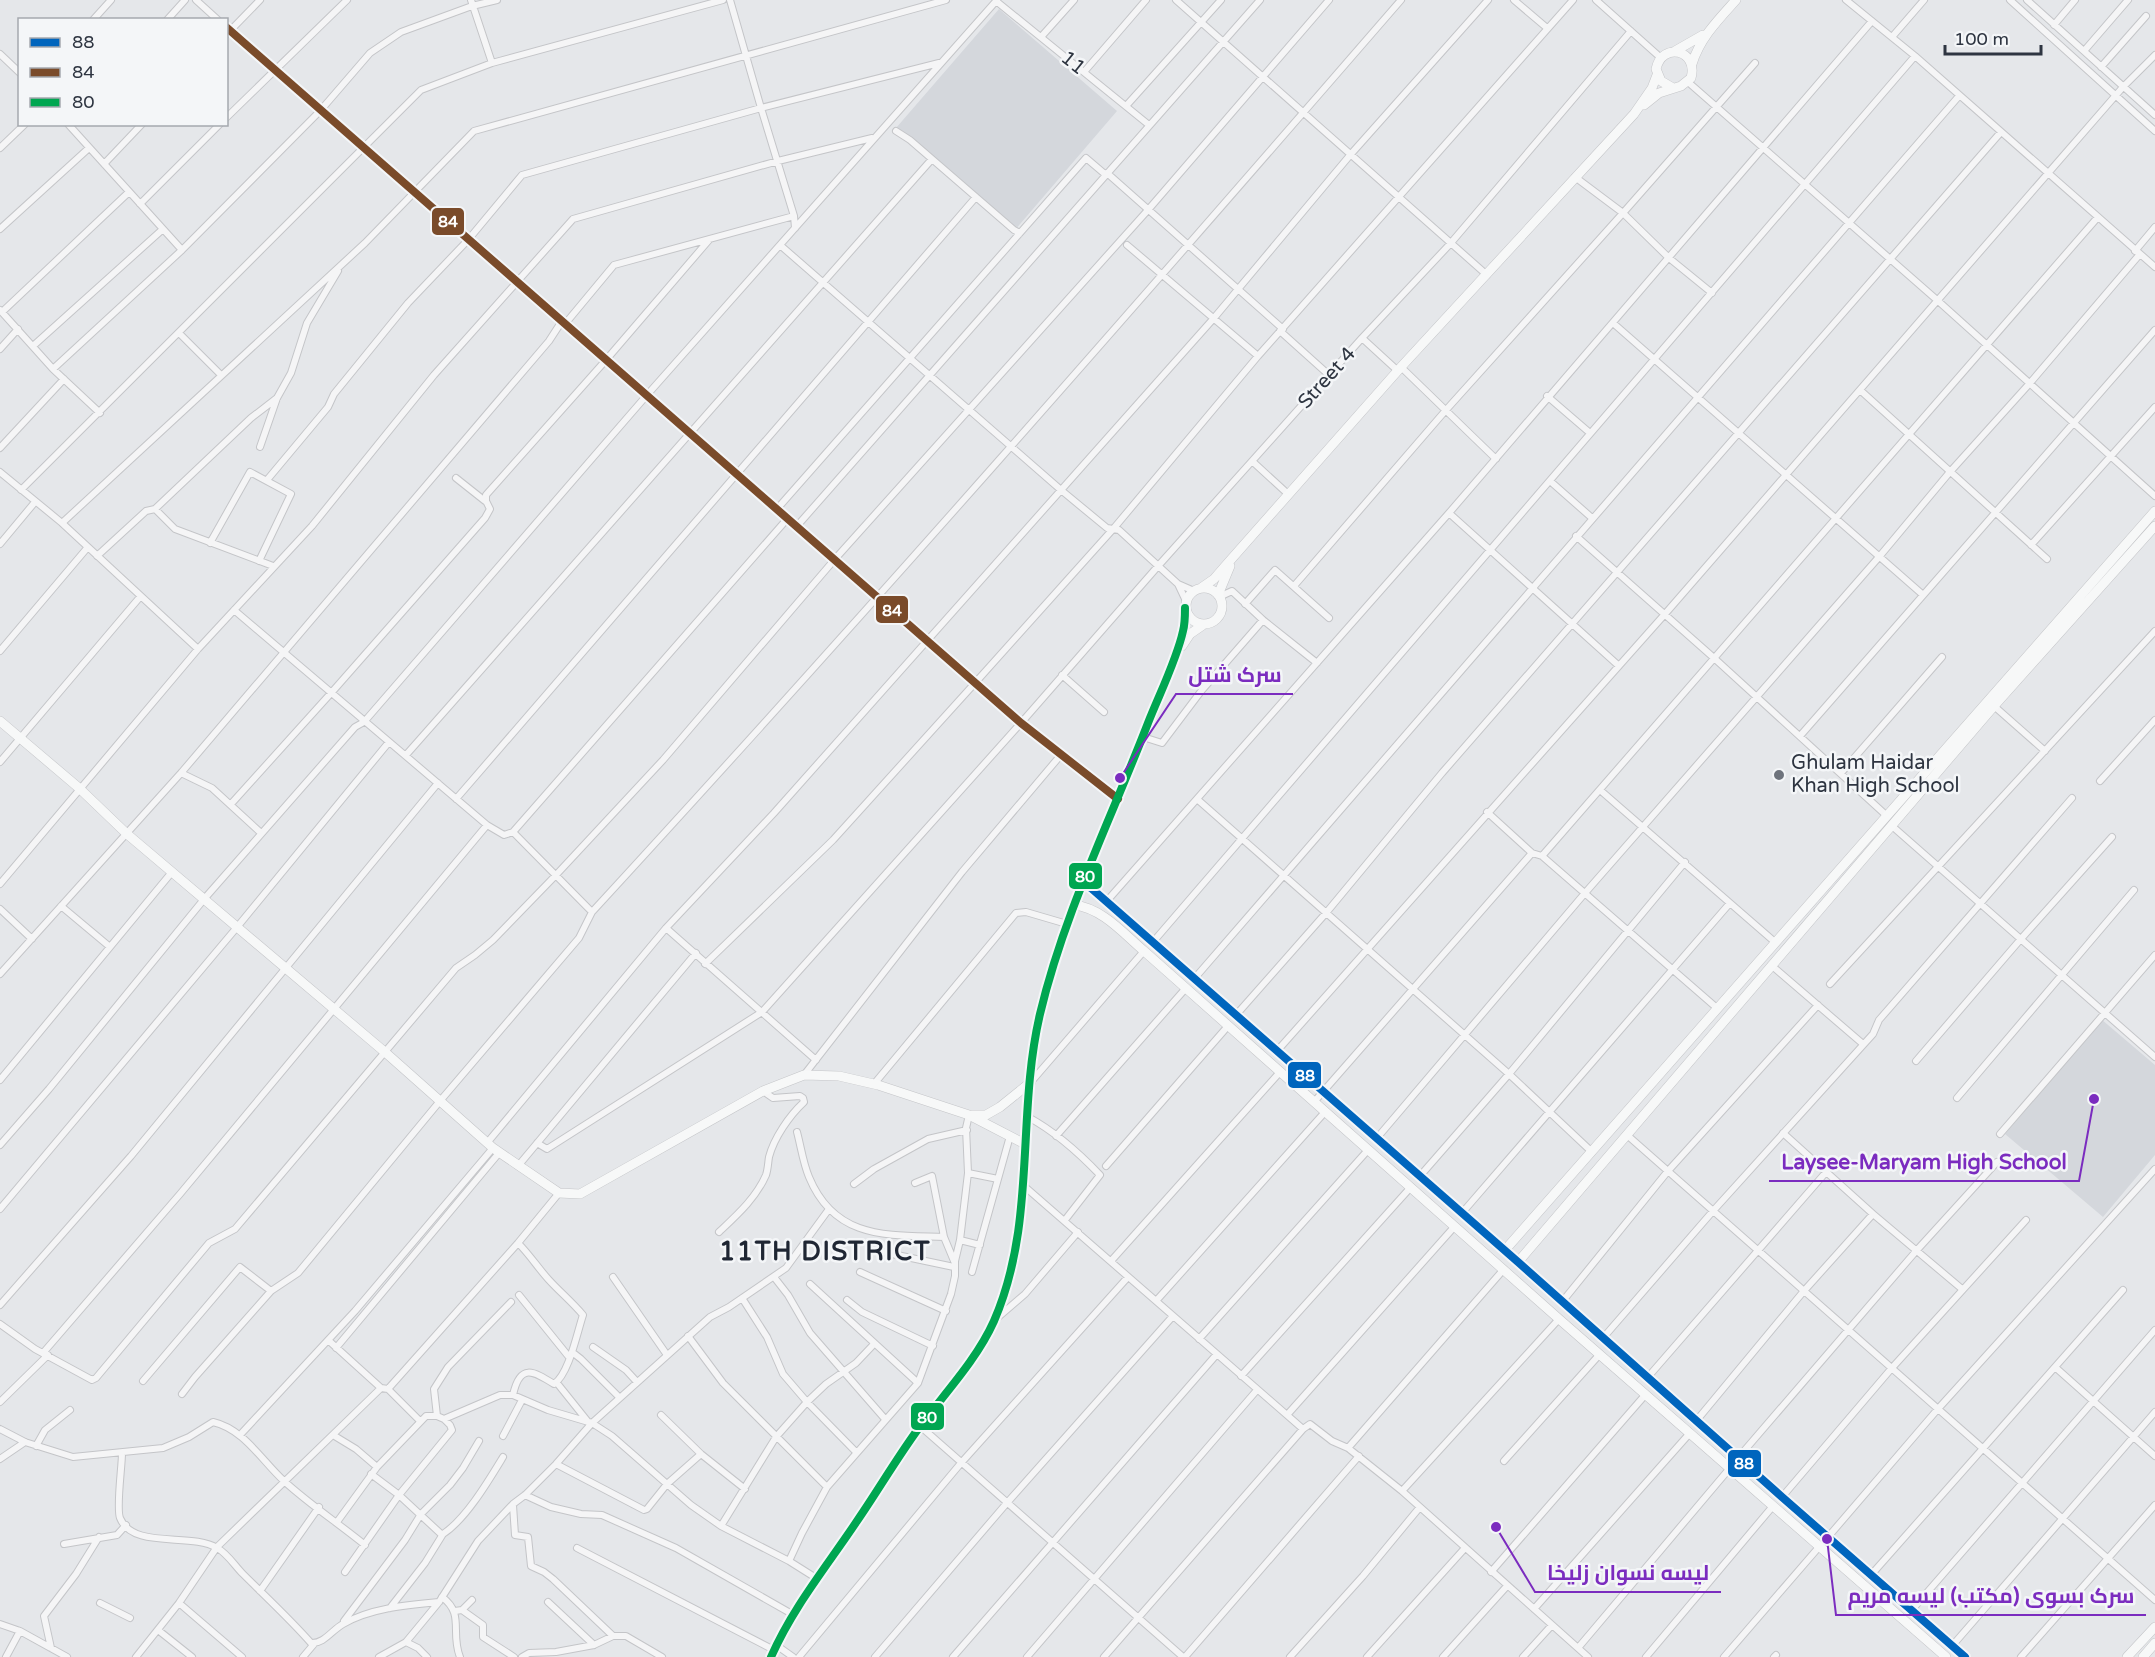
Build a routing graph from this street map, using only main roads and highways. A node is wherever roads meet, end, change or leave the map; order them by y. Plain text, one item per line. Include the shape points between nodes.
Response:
1 (1736, 0) edge
2 (1708, 32) junction
3 (1675, 51) junction
4 (1692, 64) junction
5 (1657, 75) junction
6 (1673, 88) junction
7 (1634, 114) junction
8 (2155, 511) edge
9 (2155, 526) edge
10 (1239, 551) junction
11 (1197, 589) junction
12 (1219, 596) junction
13 (1186, 604) junction
14 (1203, 625) junction
15 (1169, 669) junction
16 (0, 721) edge
17 (1847, 870) junction
18 (1083, 883) junction
19 (1074, 905) junction
20 (1031, 1082) junction
21 (969, 1115) junction
22 (1026, 1144) junction
23 (1505, 1250) junction
24 (1518, 1262) junction
25 (1815, 1525) junction
26 (1806, 1535) junction
27 (1843, 1551) junction
28 (1834, 1560) junction
29 (2155, 1627) edge
30 (2155, 1643) edge
31 (774, 1650) edge
32 (1946, 1657) edge
33 (1965, 1657) edge
34 (2127, 1657) edge
35 (2143, 1657) edge

1 - 2 main road
2 - 3 main road
2 - 4 main road
3 - 4 main road
3 - 5 main road via 1661,58
4 - 6 main road via 1688,82
5 - 6 main road
5 - 7 main road
6 - 7 main road via 1659,93
7 - 10 main road
8 - 17 main road via 1887,816
9 - 17 main road via 1892,826
10 - 11 main road via 1214,579
10 - 12 main road
11 - 12 main road via 1207,588
11 - 13 main road
12 - 14 main road via 1220,614
13 - 14 main road via 1191,620
13 - 15 main road via 1183,631
14 - 15 main road via 1190,634
15 - 18 main road
16 - 21 main road via 493,1148 559,1193 580,1194 762,1091 804,1075 839,1076 874,1084
17 - 23 main road via 1776,943
17 - 24 main road
18 - 19 main road
18 - 23 main road
19 - 20 main road via 1040,1015
19 - 26 main road via 1098,912 1144,951
20 - 21 main road via 986,1115
20 - 22 main road
21 - 22 main road
22 - 31 main road via 1016,1249 994,1321 816,1578
23 - 24 main road
24 - 25 main road
25 - 26 main road
25 - 27 main road
26 - 28 main road
27 - 28 main road
27 - 33 main road
28 - 32 main road
29 - 34 main road
30 - 35 main road

